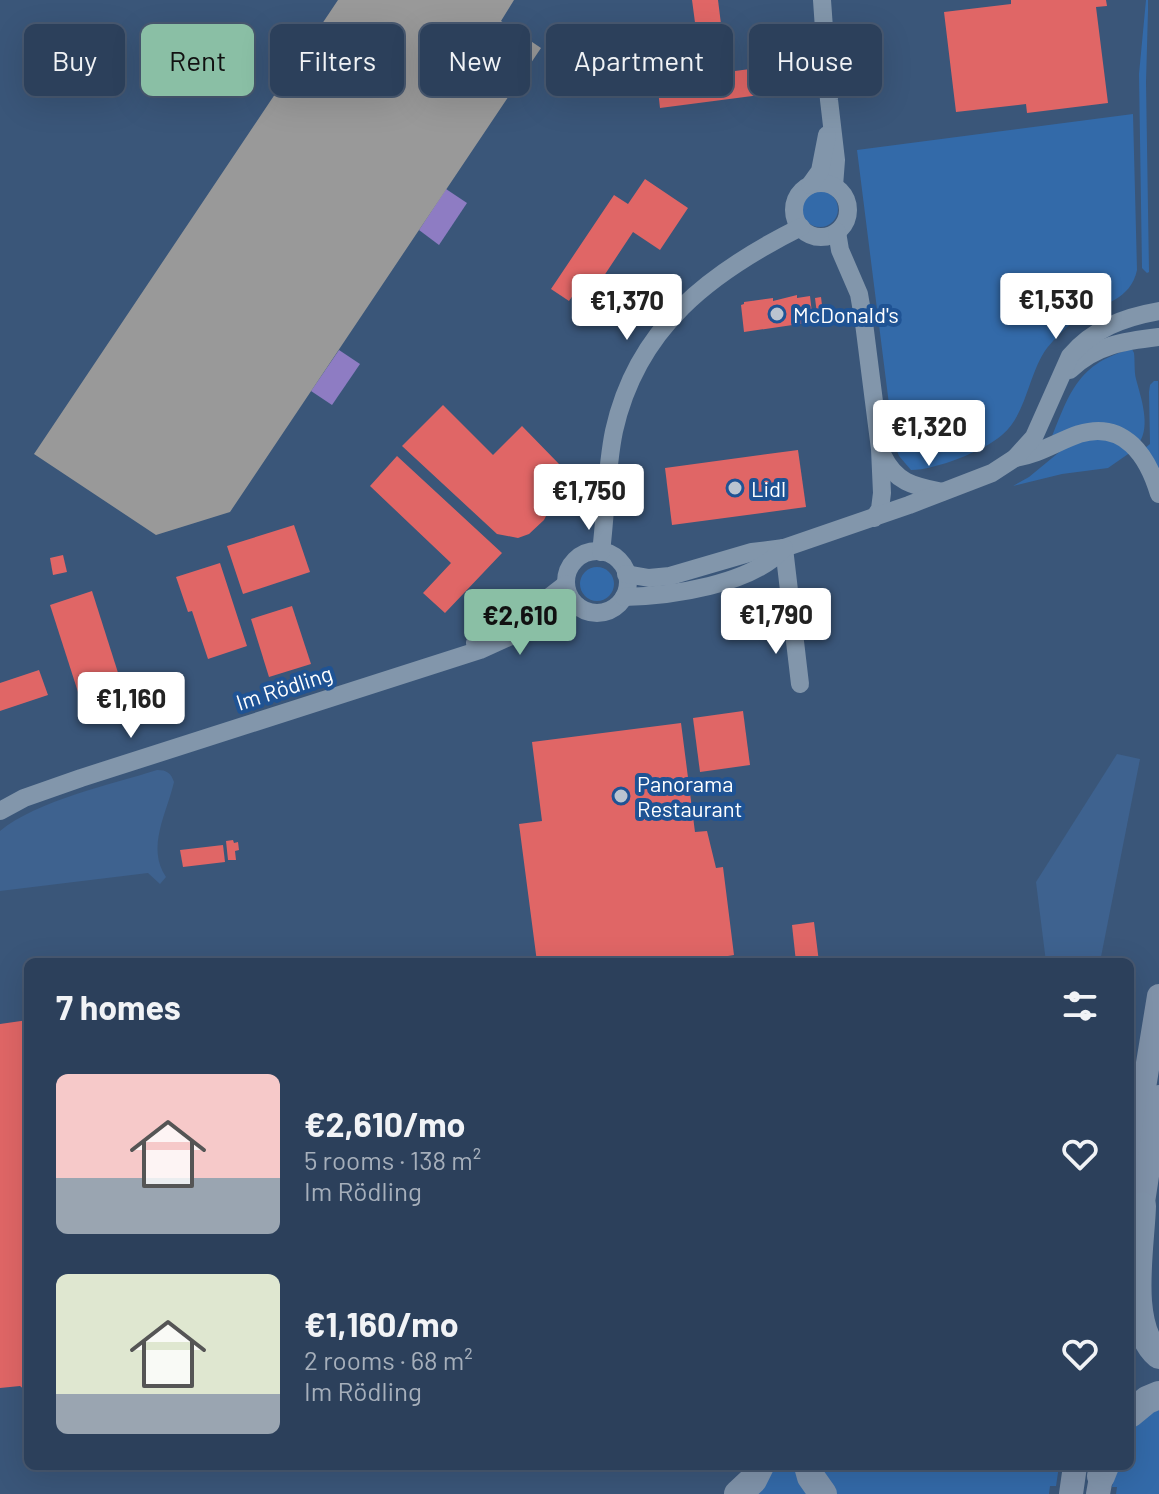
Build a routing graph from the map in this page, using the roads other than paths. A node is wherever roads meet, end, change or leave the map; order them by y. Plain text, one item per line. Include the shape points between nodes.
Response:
1 (822, 0) edge
2 (829, 100) junction
3 (810, 185) junction
4 (834, 186) junction
5 (801, 227) junction
6 (837, 232) junction
7 (1159, 311) edge
8 (1159, 337) edge
9 (1061, 382) junction
10 (880, 449) junction
11 (1015, 458) junction
12 (945, 492) junction
13 (1159, 494) edge
14 (874, 518) junction
15 (784, 548) junction
16 (601, 552) junction
17 (757, 569) junction
18 (626, 574) junction
19 (566, 584) junction
20 (790, 594) junction
21 (624, 597) junction
22 (577, 606) junction
23 (448, 659) junction
24 (800, 684) dead end
25 (0, 811) edge
26 (1159, 996) edge
27 (1159, 1097) edge
28 (1134, 1149) edge
29 (1142, 1206) junction
30 (1134, 1261) edge
31 (1159, 1355) edge
32 (1159, 1395) edge
33 (1134, 1411) edge
34 (758, 1470) edge
35 (809, 1470) edge
36 (1097, 1474) edge
37 (738, 1494) edge
38 (823, 1494) edge
39 (1071, 1494) edge

1 - 2 street
2 - 3 street via 823,158
2 - 4 street
3 - 4 street
3 - 5 street via 796,201
4 - 6 street via 848,206 846,222
5 - 6 street via 817,236
5 - 16 street via 705,285 648,347 616,421
6 - 10 street via 862,307
7 - 9 street, Im Rödling via 1121,320 1085,340 1070,356
8 - 9 street, Im Rödling via 1098,349
9 - 11 street, Im Rödling via 1034,437
10 - 12 street via 899,479
10 - 14 street via 882,501
11 - 12 street, Im Rödling
11 - 13 street via 1082,433 1113,434 1139,450
12 - 14 street, Im Rödling
14 - 15 street, Im Rödling
15 - 17 street, Im Rödling
15 - 18 street, Im Rödling via 670,576
15 - 20 street
16 - 18 street via 617,559
16 - 19 street, Im Rödling via 573,563
17 - 20 street via 774,574
17 - 21 street, Im Rödling via 673,594
18 - 21 street
19 - 22 street
19 - 23 street, Im Rödling
20 - 24 street
21 - 22 street, Im Rödling via 602,613
22 - 23 street, Im Rödling via 502,642
23 - 25 street, Im Rödling via 66,783
26 - 28 main road
27 - 29 main road
29 - 30 main road
29 - 31 highway via 1139,1315 1148,1342
32 - 33 highway
34 - 37 highway
35 - 38 highway
36 - 39 main road

